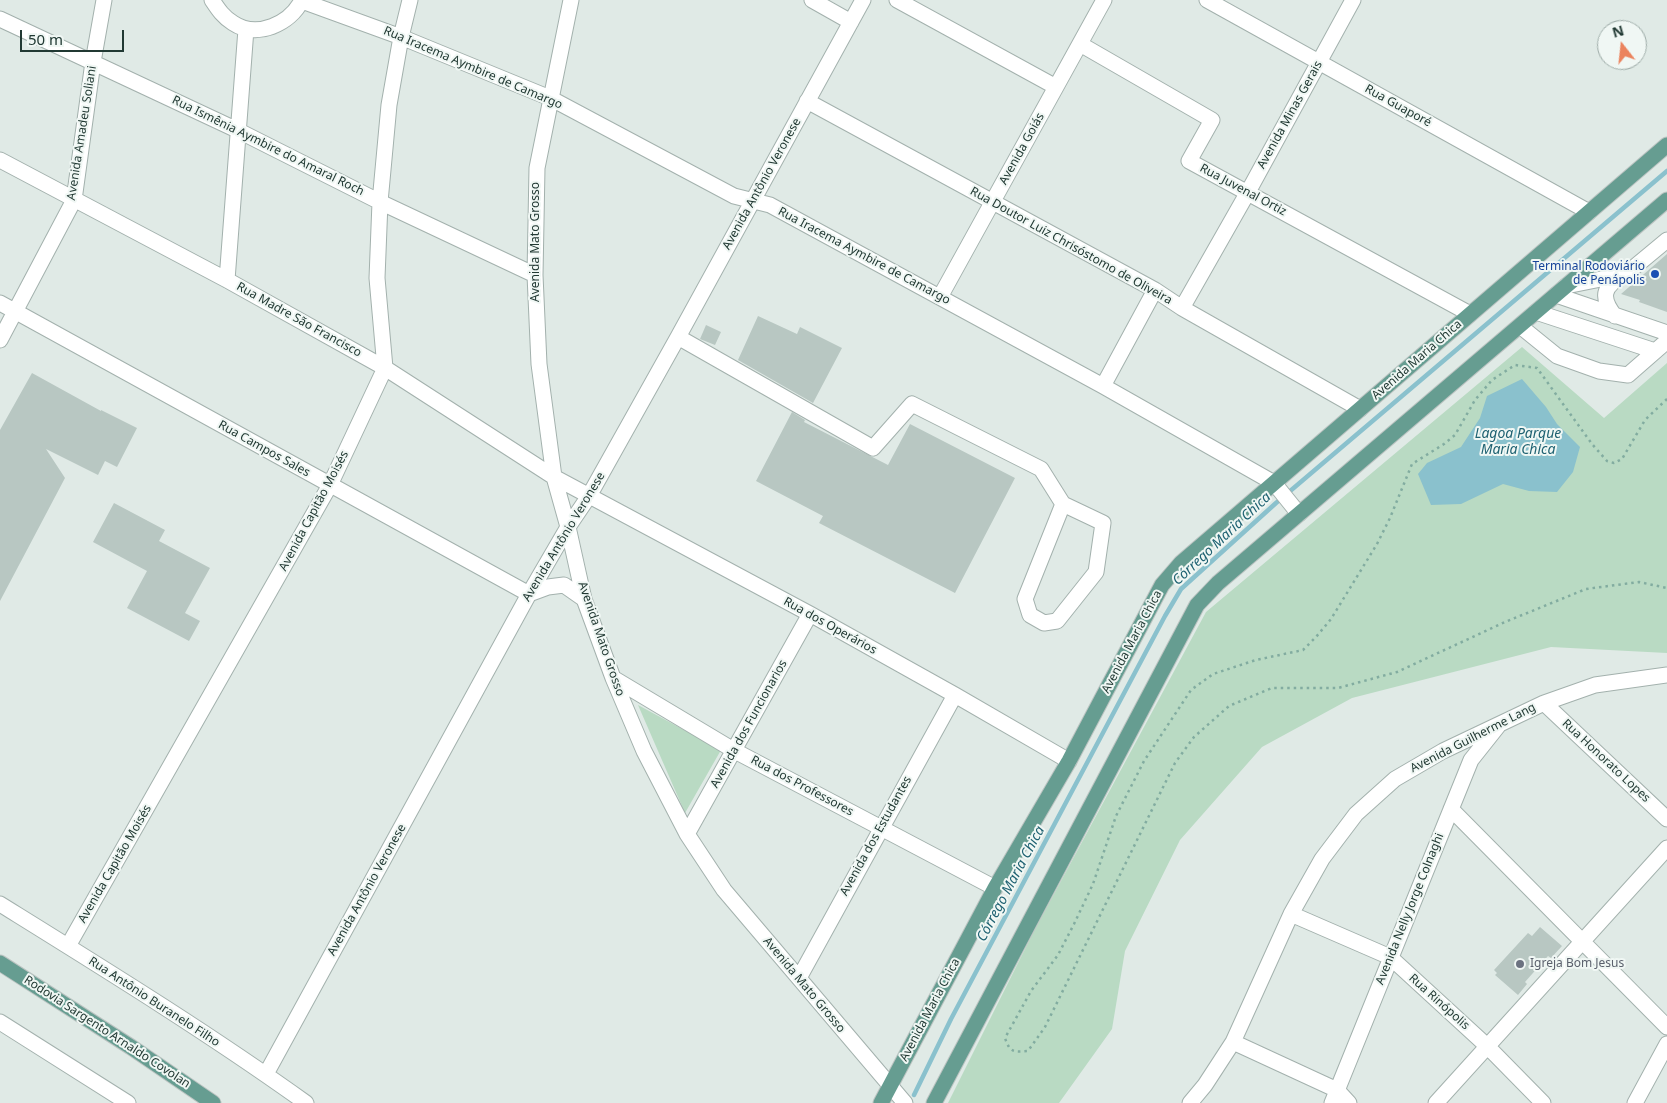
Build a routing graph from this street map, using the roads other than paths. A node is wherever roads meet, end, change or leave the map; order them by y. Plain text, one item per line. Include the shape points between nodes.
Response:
1 (104, 0) edge
2 (212, 0) edge
3 (410, 0) edge
4 (571, 0) edge
5 (812, 0) edge
6 (863, 0) edge
7 (897, 0) edge
8 (1104, 0) edge
9 (1207, 0) edge
10 (1352, 0) edge
11 (302, 1) edge
12 (0, 19) edge
13 (851, 22) junction
14 (246, 29) junction
15 (401, 37) junction
16 (1080, 44) junction
17 (93, 62) junction
18 (1319, 62) junction
19 (1056, 86) junction
20 (550, 98) junction
21 (807, 101) junction
22 (237, 130) junction
23 (1667, 145) edge
24 (0, 160) edge
25 (1248, 192) junction
26 (74, 200) junction
27 (1667, 200) edge
28 (752, 201) junction
29 (380, 202) junction
30 (992, 203) junction
31 (1589, 212) junction
32 (1667, 240) edge
33 (1626, 274) junction
34 (534, 275) junction
35 (227, 280) junction
36 (1155, 290) junction
37 (1561, 291) junction
38 (940, 297) junction
39 (0, 303) edge
40 (1182, 308) junction
41 (16, 311) junction
42 (1536, 312) junction
43 (1470, 314) junction
44 (1615, 316) junction
45 (1520, 326) junction
46 (1667, 333) edge
47 (678, 337) junction
48 (0, 340) edge
49 (1667, 341) edge
50 (1655, 351) junction
51 (385, 368) junction
52 (1102, 386) junction
53 (1360, 409) junction
54 (554, 477) junction
55 (1276, 484) junction
56 (330, 485) junction
57 (589, 496) junction
58 (1063, 504) junction
59 (1298, 512) junction
60 (568, 527) junction
61 (529, 594) junction
62 (584, 599) junction
63 (810, 614) junction
64 (1667, 675) edge
65 (613, 678) junction
66 (955, 695) junction
67 (1544, 703) junction
68 (1502, 722) junction
69 (735, 751) junction
70 (1069, 761) junction
71 (1451, 809) junction
72 (1667, 819) edge
73 (880, 828) junction
74 (687, 834) junction
75 (1667, 848) edge
76 (995, 888) junction
77 (0, 904) edge
78 (1291, 914) junction
79 (1582, 942) junction
80 (68, 946) junction
81 (1390, 958) junction
82 (0, 962) edge
83 (798, 978) junction
84 (0, 1022) edge
85 (1667, 1027) edge
86 (1233, 1042) junction
87 (1667, 1044) edge
88 (1487, 1046) junction
89 (266, 1074) junction
90 (890, 1085) junction
91 (1334, 1096) edge
92 (128, 1103) edge
93 (213, 1103) edge
94 (306, 1103) edge
95 (881, 1103) edge
96 (905, 1103) edge
97 (934, 1103) edge
98 (1190, 1103) edge
99 (1349, 1103) edge
100 (1436, 1103) edge
101 (1543, 1103) edge
102 (1635, 1103) edge

1 - 17 street, Avenida Amadeu Soliani
2 - 14 street via 220,13 233,24
3 - 15 street
4 - 20 street, Avenida Mato Grosso
5 - 13 street
6 - 13 street, Avenida Antônio Veronese
7 - 19 street
8 - 16 street, Avenida Goiás
9 - 18 street, Rua Guaporé
10 - 18 street, Avenida Minas Gerais
11 - 14 street, Rua Iracema Aymbire de Camargo via 279,24
11 - 15 street, Rua Iracema Aymbire de Camargo
12 - 17 street, Rua Ismênia Aymbire do Amaral Roch
13 - 21 street, Avenida Antônio Veronese
14 - 22 street
15 - 20 street, Rua Iracema Aymbire de Camargo
15 - 29 street
16 - 19 street, Avenida Goiás
16 - 25 street, Rua Juvenal Ortiz via 1212,120 1190,161
17 - 22 street, Rua Ismênia Aymbire do Amaral Roch
17 - 26 street, Avenida Amadeu Soliani
18 - 25 street, Avenida Minas Gerais
18 - 31 street, Rua Guaporé
19 - 30 street, Avenida Goiás
20 - 28 street, Rua Iracema Aymbire de Camargo via 734,196
20 - 34 street, Avenida Mato Grosso via 537,168
21 - 28 street, Avenida Antônio Veronese
21 - 30 street, Rua Doutor Luiz Chrisóstomo de Oliveira
22 - 29 street, Rua Ismênia Aymbire do Amaral Roch
22 - 35 street
23 - 31 main road, Avenida Maria Chica
24 - 26 street, Rua Madre São Francisco
25 - 40 street, Avenida Minas Gerais
25 - 43 street, Rua Juvenal Ortiz
26 - 35 street, Rua Madre São Francisco
26 - 41 street, Avenida Amadeu Soliani
27 - 37 main road
28 - 38 street, Rua Iracema Aymbire de Camargo via 770,205
28 - 47 street, Avenida Antônio Veronese
29 - 34 street, Rua Ismênia Aymbire do Amaral Roch
29 - 51 street via 377,278
30 - 36 street, Rua Doutor Luiz Chrisóstomo de Oliveira
30 - 38 street, Avenida Goiás
31 - 43 main road, Avenida Maria Chica
32 - 33 street
33 - 37 street
33 - 44 street via 1608,286 1606,293 1607,305
34 - 54 street, Avenida Mato Grosso via 539,364
35 - 51 street, Rua Madre São Francisco
36 - 40 street, Rua Doutor Luiz Chrisóstomo de Oliveira
36 - 52 street
37 - 42 main road
37 - 44 street
38 - 52 street, Rua Iracema Aymbire de Camargo
39 - 41 street, Rua Campos Sales
40 - 53 street, Rua Doutor Luiz Chrisóstomo de Oliveira
41 - 48 street, Avenida Amadeu Soliani
41 - 56 street, Rua Campos Sales
42 - 45 main road
42 - 50 street
43 - 53 main road, Avenida Maria Chica
44 - 46 street
45 - 50 street via 1557,356 1599,371 1628,375
45 - 59 main road
47 - 57 street, Avenida Antônio Veronese
47 - 58 street via 873,448 912,404 1041,469
49 - 50 street
51 - 54 street, Rua Madre São Francisco
51 - 56 street, Avenida Capitão Moisés
52 - 55 street, Rua Iracema Aymbire de Camargo
53 - 55 main road, Avenida Maria Chica
54 - 57 street, Rua Madre São Francisco
54 - 60 street, Avenida Mato Grosso
55 - 59 street
55 - 70 main road, Avenida Maria Chica via 1181,562 1162,585
56 - 61 street, Rua Campos Sales
56 - 80 street, Avenida Capitão Moisés
57 - 60 street, Avenida Antônio Veronese
57 - 63 street, Rua dos Operários
58 - 58 street via 1025,599 1030,615 1044,623 1057,621 1096,572 1103,523
59 - 97 main road via 1197,605
60 - 61 street, Avenida Antônio Veronese
60 - 62 street, Avenida Mato Grosso
61 - 62 street via 564,585
61 - 89 street, Avenida Antônio Veronese
62 - 65 street, Avenida Mato Grosso
63 - 66 street, Rua dos Operários
63 - 69 street, Avenida dos Funcionarios
64 - 67 street, Avenida Guilherme Lang via 1595,686
65 - 69 street, Rua dos Professores
65 - 74 street, Avenida Mato Grosso via 644,751
66 - 70 street, Rua dos Operários
66 - 73 street, Avenida dos Estudantes
67 - 68 street, Avenida Guilherme Lang
67 - 72 street, Rua Honorato Lopes
68 - 71 street, Avenida Nelly Jorge Colnaghi via 1471,760
68 - 78 street, Avenida Guilherme Lang via 1395,779 1356,814 1322,859
69 - 73 street, Rua dos Professores
69 - 74 street, Avenida dos Funcionarios
70 - 76 main road, Avenida Maria Chica
71 - 79 street
71 - 81 street, Avenida Nelly Jorge Colnaghi
73 - 76 street, Rua dos Professores
73 - 83 street, Avenida dos Estudantes
74 - 83 street, Avenida Mato Grosso via 724,890
75 - 79 street
76 - 90 main road, Avenida Maria Chica
77 - 80 street, Rua Antônio Buranelo Filho
78 - 81 street, Rua Rinópolis
78 - 86 street, Avenida Guilherme Lang
79 - 85 street
79 - 88 street
80 - 89 street, Rua Antônio Buranelo Filho
81 - 88 street, Rua Rinópolis
81 - 91 street, Avenida Nelly Jorge Colnaghi
82 - 93 main road, Rodovia Sargento Arnaldo Covolan
83 - 90 street, Avenida Mato Grosso
84 - 92 street
86 - 91 street
86 - 98 street, Avenida Guilherme Lang
87 - 102 street
88 - 100 street
88 - 101 street, Rua Rinópolis
89 - 94 street, Rua Antônio Buranelo Filho
90 - 95 main road, Avenida Maria Chica
90 - 96 street, Avenida Mato Grosso
91 - 99 street

